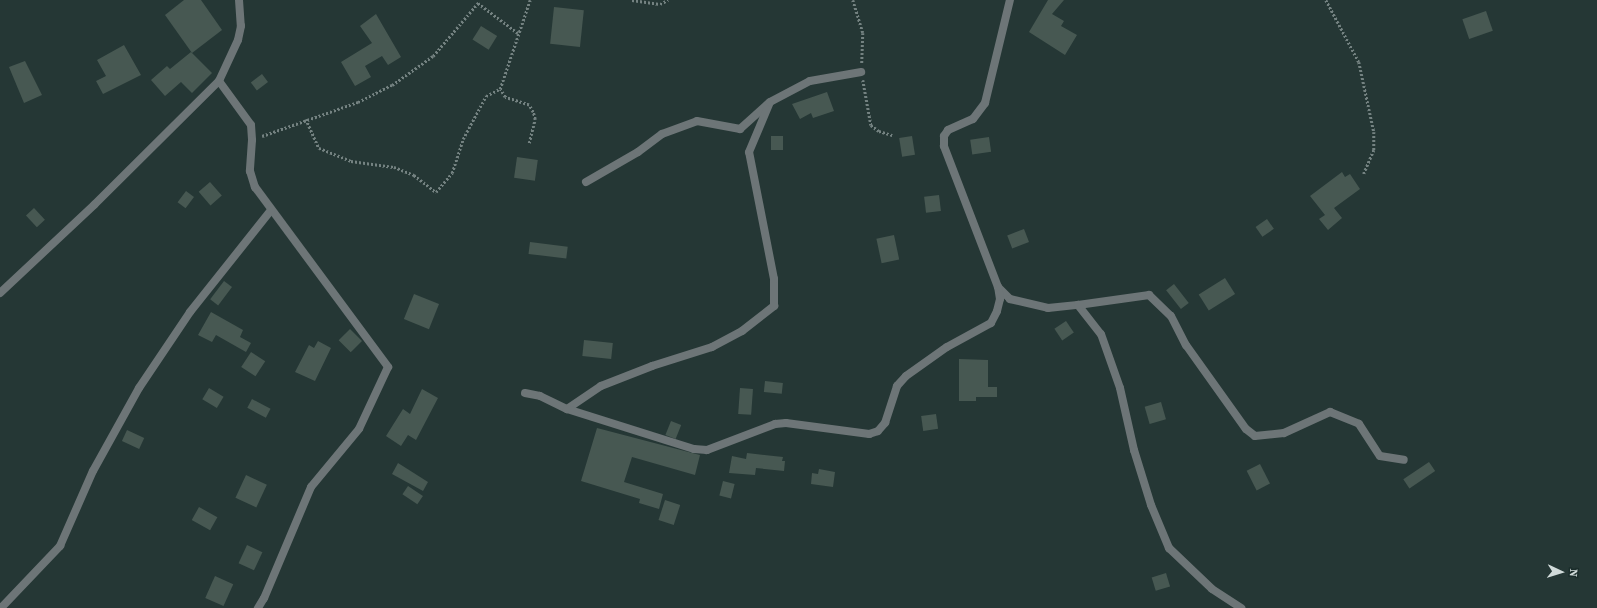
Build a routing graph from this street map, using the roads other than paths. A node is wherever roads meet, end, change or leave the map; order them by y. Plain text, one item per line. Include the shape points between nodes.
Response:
1 (239, 0) edge
2 (1010, 0) edge
3 (861, 72) dead end
4 (219, 81) junction
5 (770, 102) junction
6 (586, 182) dead end
7 (271, 210) junction
8 (998, 287) junction
9 (0, 293) edge
10 (1078, 305) junction
11 (526, 393) dead end
12 (567, 409) junction
13 (1404, 460) dead end
14 (1, 608) edge
15 (258, 608) edge
16 (1241, 608) edge

1 - 4 street via 241,26 238,40
2 - 8 street via 985,103 973,119 948,130 944,136 944,146
3 - 5 street via 810,81
4 - 7 street via 251,124 250,171 255,187
4 - 9 street via 94,205
5 - 6 street via 740,129 697,121 662,134 638,152
5 - 12 street via 749,152 774,279 774,306 742,331 712,347 601,386
7 - 14 street via 190,312 139,388 93,471 60,546
7 - 15 street via 388,367 359,429 311,488
8 - 10 street via 1010,299 1048,308
8 - 12 street via 1000,299 991,323 947,347 906,376 897,386 885,423 878,431 870,434 786,423 775,424 718,447 694,449
10 - 13 street via 1149,295 1171,316 1186,346 1246,429 1255,436 1284,433 1330,412 1359,424 1380,456
10 - 16 street via 1101,334 1120,388 1134,450 1151,505 1169,548 1212,589
11 - 12 street via 540,396

